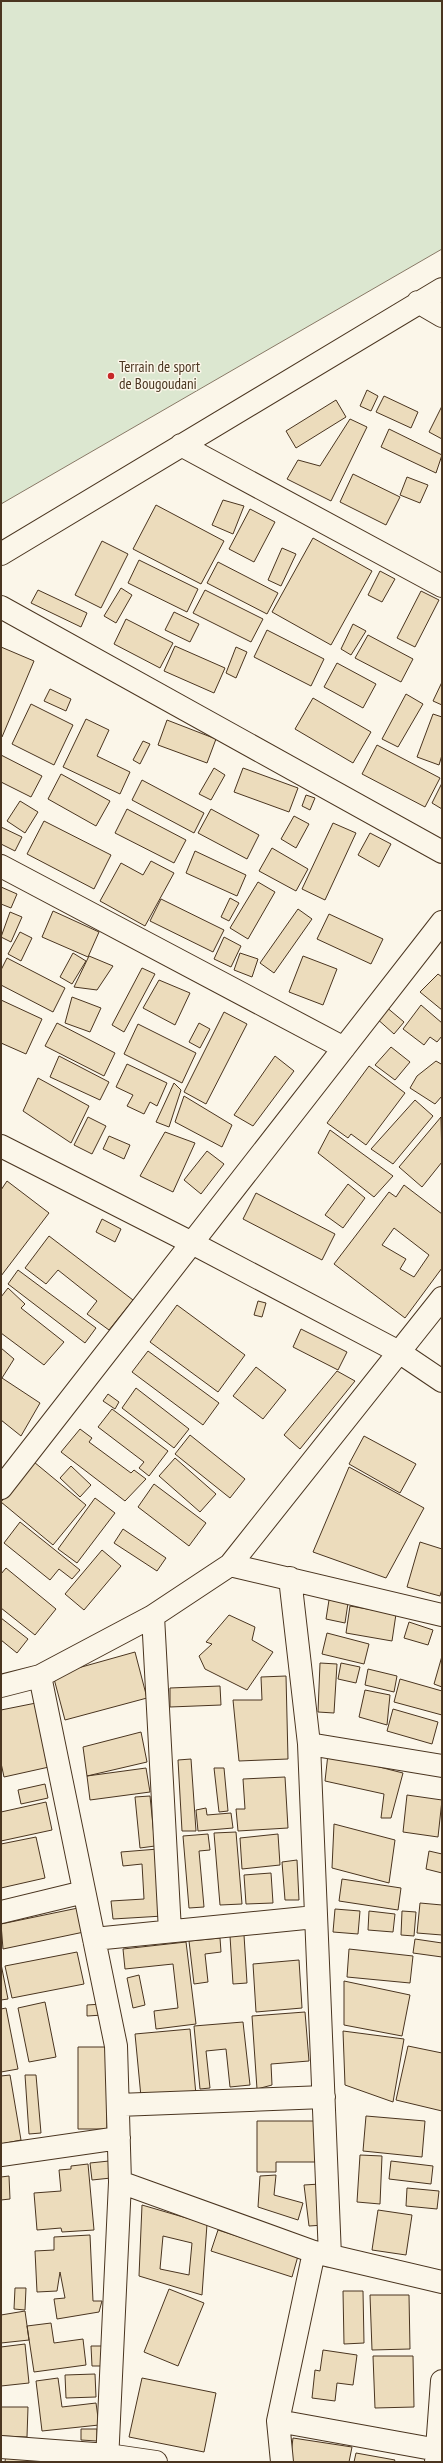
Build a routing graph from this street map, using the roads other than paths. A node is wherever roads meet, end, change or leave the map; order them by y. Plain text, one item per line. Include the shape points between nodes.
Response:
1 (442, 289) edge
2 (418, 302) junction
3 (442, 316) edge
4 (181, 444) junction
5 (1, 554) edge
6 (442, 586) edge
7 (1, 607) edge
8 (442, 852) edge
9 (1, 866) edge
10 (442, 922) edge
11 (344, 1048) junction
12 (1, 1146) edge
13 (192, 1243) junction
14 (442, 1298) edge
15 (399, 1352) junction
16 (442, 1380) edge
17 (1, 1488) edge
18 (230, 1565) junction
19 (290, 1578) junction
20 (442, 1615) edge
21 (153, 1616) junction
22 (40, 1676) junction
23 (1, 1686) edge
24 (309, 1744) junction
25 (442, 1766) edge
26 (84, 1892) junction
27 (1, 1912) edge
28 (315, 1917) junction
29 (170, 1931) junction
30 (94, 1939) junction
31 (324, 2097) junction
32 (118, 2105) junction
33 (119, 2138) junction
34 (1, 2155) edge
35 (120, 2182) junction
36 (322, 2254) junction
37 (442, 2282) edge
38 (442, 2381) edge
39 (278, 2421) junction
40 (1, 2447) edge
41 (437, 2456) edge
42 (108, 2459) edge
43 (156, 2462) edge
44 (282, 2462) edge

1 - 2 street
2 - 3 street
2 - 4 street
4 - 5 street
4 - 6 street
7 - 8 street
9 - 11 street
10 - 11 street
11 - 13 street
12 - 13 street
13 - 15 street
13 - 17 street
14 - 15 street
15 - 16 street
15 - 18 street
18 - 19 street
18 - 21 street
19 - 20 street
19 - 24 street
21 - 22 street
21 - 29 street
22 - 23 street
22 - 26 street
24 - 25 street
24 - 28 street
26 - 27 street
26 - 30 street
28 - 29 street
28 - 31 street
29 - 30 street
30 - 32 street via 116,2046
31 - 32 street
31 - 36 street
32 - 33 street
33 - 34 street
33 - 35 street
35 - 36 street
35 - 42 street
36 - 37 street
36 - 39 street
38 - 41 street
39 - 41 street
39 - 44 street
40 - 42 street
42 - 43 street

